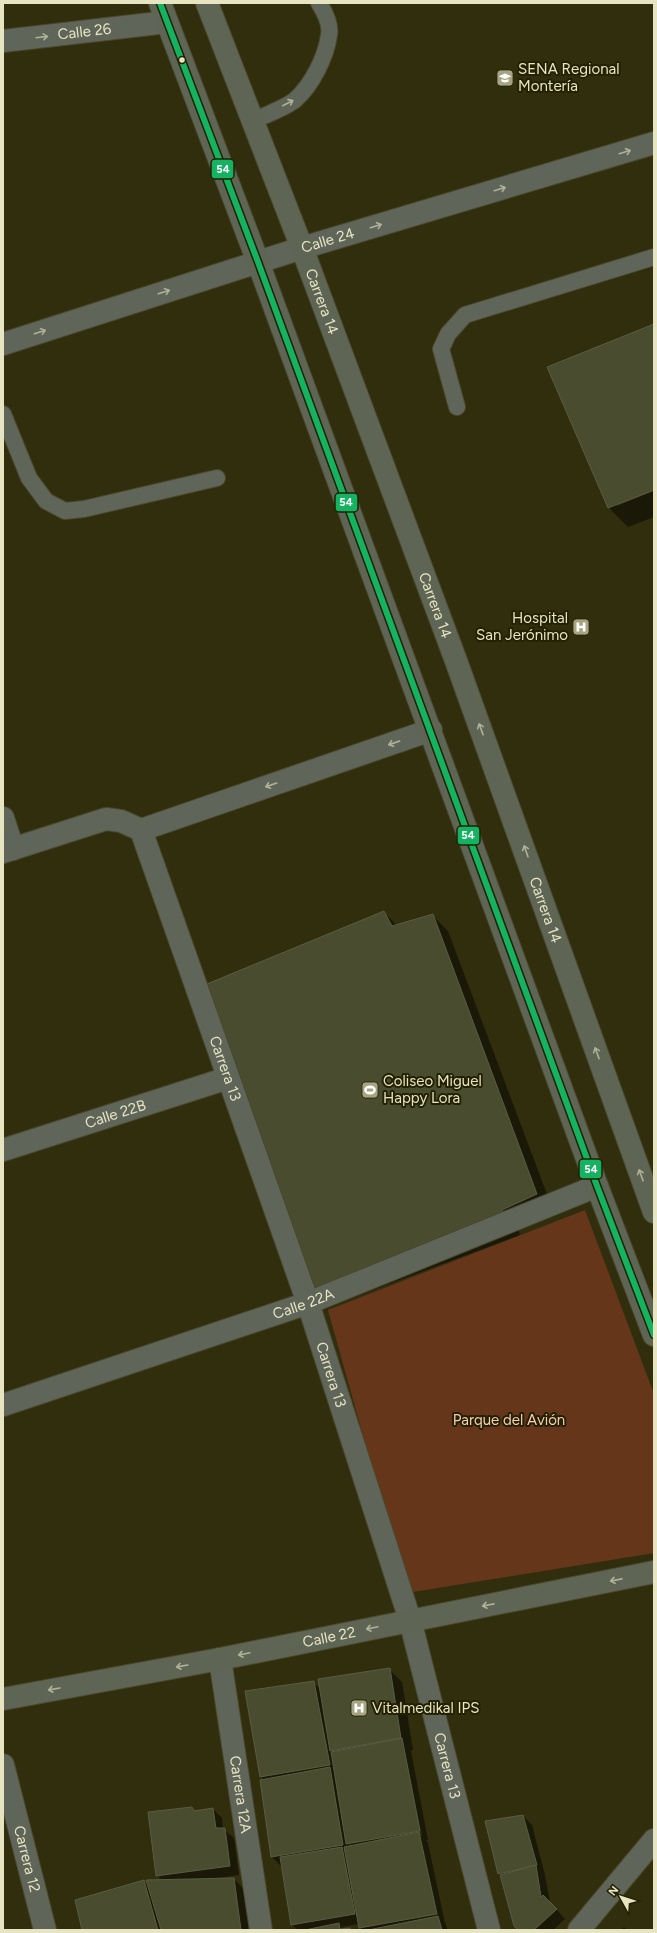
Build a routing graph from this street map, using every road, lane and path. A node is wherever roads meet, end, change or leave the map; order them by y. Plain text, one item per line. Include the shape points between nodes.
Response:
1 (207, 3) edge
2 (319, 3) edge
3 (163, 13) edge
4 (3, 41) edge
5 (253, 121) junction
6 (654, 143) edge
7 (302, 248) junction
8 (654, 257) edge
9 (258, 262) junction
10 (3, 344) edge
11 (457, 407) dead end
12 (3, 414) edge
13 (217, 478) dead end
14 (431, 730) junction
15 (3, 818) edge
16 (141, 830) junction
17 (8, 850) edge
18 (228, 1078) junction
19 (3, 1150) edge
20 (597, 1186) junction
21 (654, 1212) edge
22 (308, 1303) junction
23 (654, 1335) edge
24 (3, 1405) edge
25 (654, 1572) edge
26 (410, 1620) junction
27 (220, 1659) junction
28 (3, 1699) edge
29 (3, 1765) edge
30 (654, 1840) edge
31 (45, 1930) edge
32 (261, 1930) edge
33 (489, 1930) edge
34 (579, 1930) edge

1 - 5 main road, Carrera 14
5 -> 2 lane via 294,100 311,81 330,34 324,10
4 -> 3 street, Calle 26
3 - 9 main road
5 - 7 main road, Carrera 14
7 -> 6 street, Calle 24
7 - 9 street, Calle 24
21 -> 7 main road, Carrera 14 via 516,823
8 - 11 lane via 465,315 448,334 441,349
10 -> 9 street, Calle 24
9 - 14 main road
12 - 13 lane via 29,478 46,501 65,511 84,509
14 -> 16 street
14 - 20 main road
15 - 17 street
16 - 17 street via 121,821 106,819
16 - 18 street, Carrera 13
18 - 19 street, Calle 22B
18 - 22 street, Carrera 13
20 - 22 street, Calle 22A
20 - 23 main road
22 - 24 street, Calle 22A
22 - 26 street, Carrera 13
25 -> 26 main road, Calle 22
26 -> 27 main road, Calle 22
26 - 33 street, Carrera 13
27 -> 28 main road, Calle 22
27 - 32 street, Carrera 12A
29 - 31 street, Carrera 12
30 - 34 street

